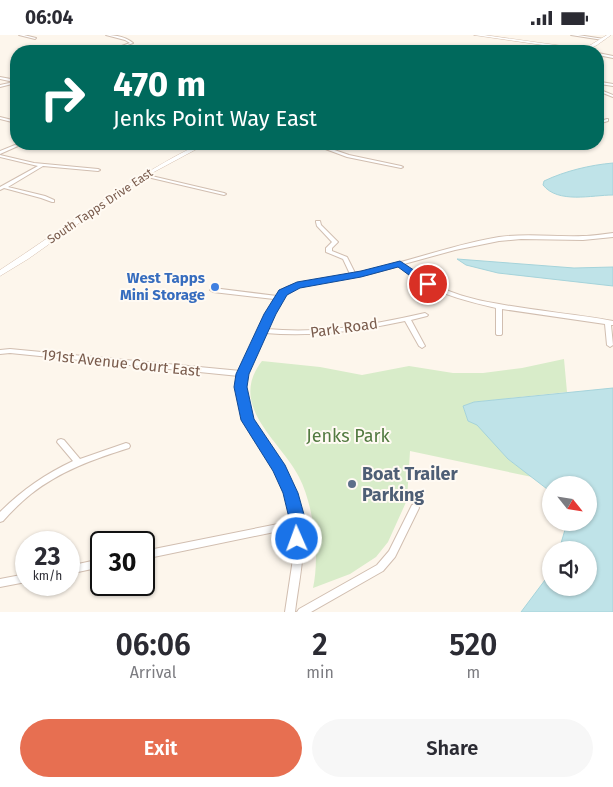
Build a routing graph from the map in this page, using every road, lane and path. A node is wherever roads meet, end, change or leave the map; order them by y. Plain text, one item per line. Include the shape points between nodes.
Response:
1 (20, 35) edge
2 (107, 35) edge
3 (476, 35) edge
4 (572, 35) edge
5 (609, 35) edge
6 (35, 38) dead end
7 (603, 39) junction
8 (126, 45) edge
9 (547, 45) edge
10 (594, 45) edge
11 (607, 120) dead end
12 (604, 121) edge
13 (188, 150) edge
14 (333, 150) edge
15 (0, 154) edge
16 (42, 165) junction
17 (401, 167) dead end
18 (98, 170) dead end
19 (145, 175) junction
20 (2, 188) edge
21 (224, 194) dead end
22 (52, 201) dead end
23 (318, 222) dead end
24 (613, 235) edge
25 (400, 264) junction
26 (0, 274) edge
27 (353, 275) junction
28 (213, 290) dead end
29 (278, 298) junction
30 (499, 306) junction
31 (425, 315) dead end
32 (407, 319) junction
33 (611, 322) edge
34 (263, 331) junction
35 (499, 334) dead end
36 (610, 345) dead end
37 (422, 346) dead end
38 (0, 352) edge
39 (243, 374) junction
40 (61, 442) dead end
41 (126, 446) dead end
42 (78, 461) junction
43 (415, 508) dead end
44 (0, 518) edge
45 (297, 524) junction
46 (155, 553) edge
47 (15, 580) edge
48 (0, 583) edge
49 (290, 612) edge
50 (302, 612) edge

1 - 6 street
2 - 8 street via 132,43
3 - 9 street
4 - 7 street
5 - 7 street
7 - 10 street
11 - 12 street
13 - 19 street, South Tapps Drive East
14 - 17 street
15 - 16 street
16 - 18 street
16 - 20 street
19 - 21 street
19 - 26 street, South Tapps Drive East
20 - 22 street
23 - 27 street via 335,243 329,251 345,258
24 - 25 street via 498,239
25 - 27 street
25 - 30 street via 446,292
27 - 29 street via 297,285
28 - 29 street
29 - 34 street
30 - 33 street
30 - 35 street
31 - 32 street, Park Road
32 - 34 street, Park Road via 318,333
32 - 37 street
33 - 36 street
34 - 39 street
38 - 39 street, 191st Avenue Court East
39 - 45 street via 241,387 245,413 280,469 295,506
40 - 42 street
41 - 42 street
42 - 44 street via 44,479
43 - 50 street via 392,554 380,568
45 - 46 street
45 - 49 street via 297,556
47 - 48 street

